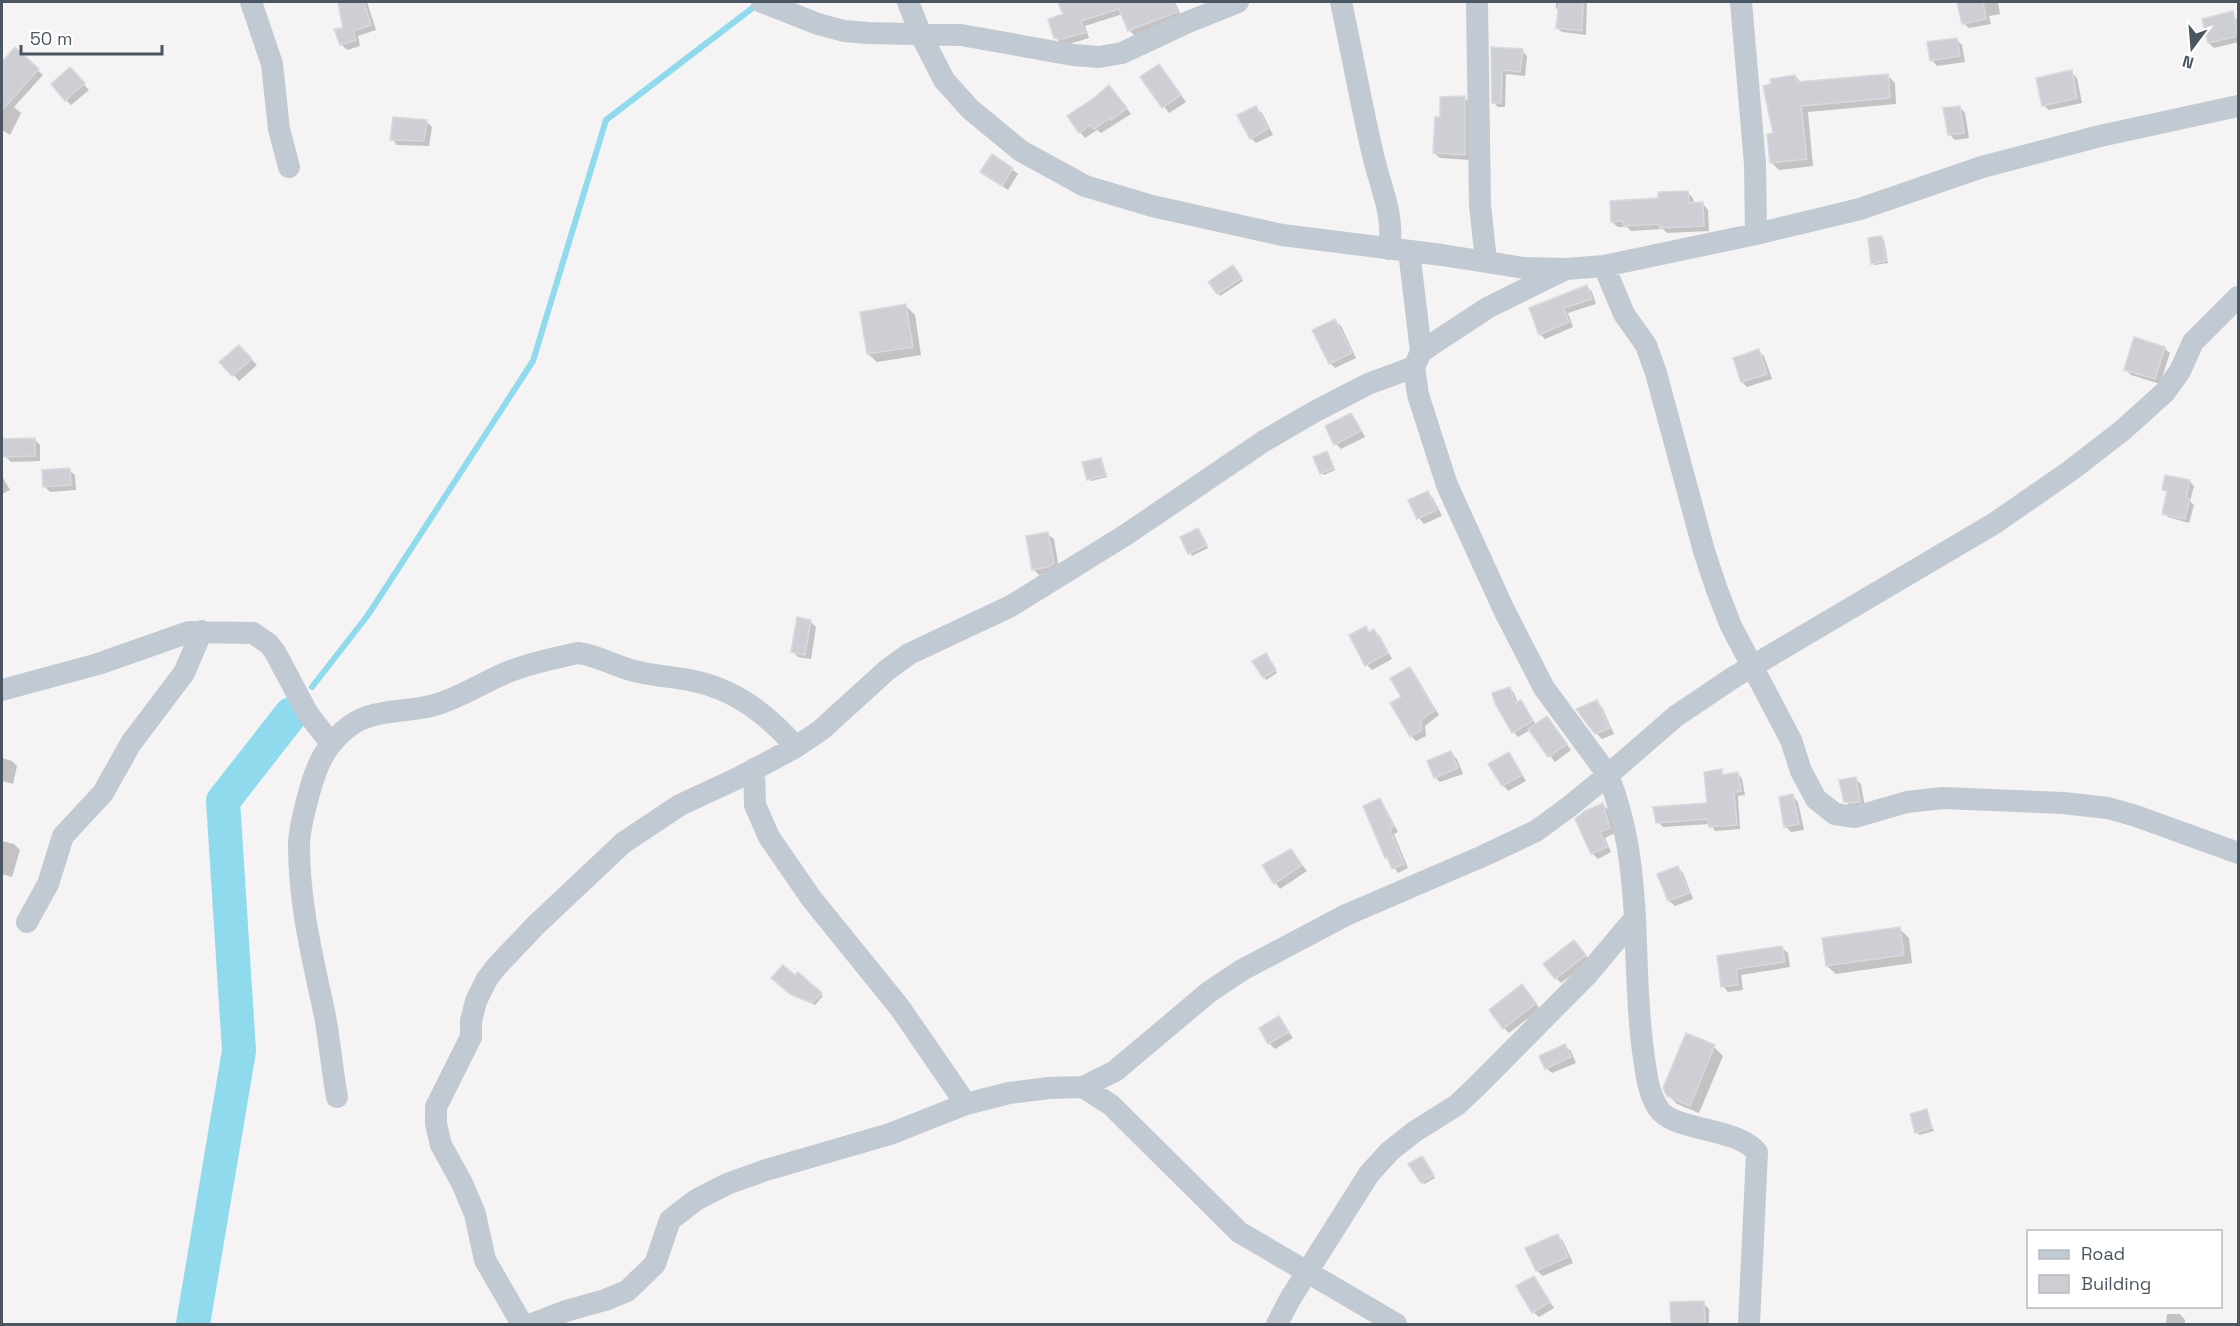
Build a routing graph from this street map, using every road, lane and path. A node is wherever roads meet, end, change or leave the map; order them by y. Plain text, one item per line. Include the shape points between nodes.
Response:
1 (251, 2) edge
2 (762, 2) edge
3 (908, 2) edge
4 (1238, 2) edge
5 (1341, 2) edge
6 (1477, 2) edge
7 (1741, 2) edge
8 (921, 35) junction
9 (2238, 105) edge
10 (289, 167) dead end
11 (1756, 234) junction
12 (1399, 250) junction
13 (1486, 261) junction
14 (1604, 266) junction
15 (1566, 269) junction
16 (2238, 297) edge
17 (1418, 360) junction
18 (202, 632) junction
19 (1752, 666) junction
20 (2, 690) edge
21 (330, 742) junction
22 (795, 747) junction
23 (754, 769) junction
24 (1608, 775) junction
25 (2238, 853) edge
26 (1635, 918) junction
27 (27, 922) dead end
28 (1083, 1087) junction
29 (337, 1097) dead end
30 (966, 1104) junction
31 (1306, 1273) junction
32 (522, 1324) edge
33 (532, 1324) edge
34 (1276, 1324) edge
35 (1396, 1324) edge
36 (1749, 1324) edge

1 - 10 street via 272,64 279,129
2 - 8 street via 844,31
3 - 8 street
4 - 8 street via 1122,53 1099,57 961,35
5 - 12 street via 1373,156
6 - 13 street via 1480,205
7 - 11 street via 1755,164
8 - 12 street via 944,80 970,110 1022,151 1085,186 1152,206 1282,235
9 - 11 street via 1993,164 1860,209
11 - 14 street
12 - 13 street
12 - 17 street
13 - 15 street via 1524,268
14 - 15 street
14 - 19 street via 1624,314 1646,345 1704,550 1731,626
15 - 17 street via 1489,307
16 - 19 street via 2193,342 2165,392 2070,471 1995,523
17 - 22 street via 1264,441 1127,534 1011,606 909,654
17 - 24 street via 1418,395 1446,485 1544,687
18 - 20 street via 189,632 99,664
18 - 21 street via 253,633 269,644 308,714
18 - 27 street via 184,673 131,742 103,793 63,836 48,884
19 - 24 street via 1676,716
19 - 25 street via 1777,710 1816,799 1835,814 1855,817 1907,802 1943,798 2108,808
21 - 22 street via 353,723 380,714 437,705 508,672 578,653 639,672 717,687 760,711
21 - 29 street via 314,774 299,845 312,961
22 - 23 street
23 - 30 street via 754,805 768,837 811,898 900,1008
23 - 32 street via 680,805 623,843 497,966 476,1002 471,1037 436,1107 436,1124 441,1145 475,1214 485,1260
24 - 26 street via 1624,819
24 - 28 street via 1536,831 1346,915 1242,970 1209,992 1115,1071
26 - 31 street via 1587,975 1464,1099 1390,1150 1355,1195
26 - 36 street via 1640,1025 1647,1077 1659,1111 1741,1139 1757,1152
28 - 30 street via 1009,1093
28 - 31 street via 1111,1105 1239,1232
30 - 33 street via 890,1134 727,1184 696,1200 670,1220 655,1264 627,1291
31 - 34 street
31 - 35 street

